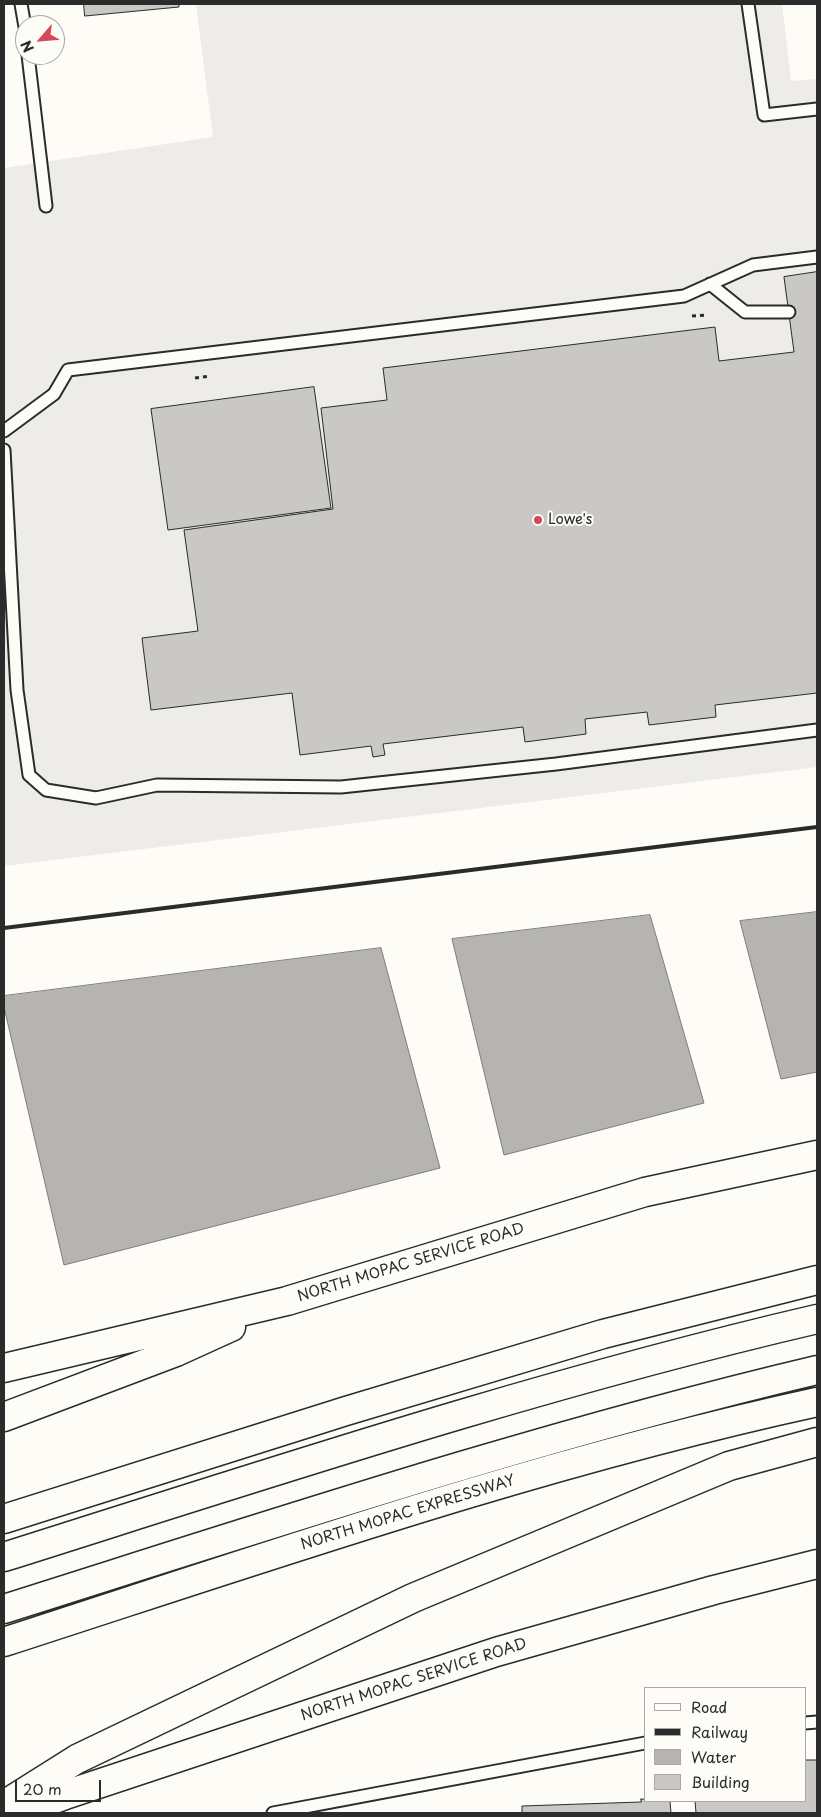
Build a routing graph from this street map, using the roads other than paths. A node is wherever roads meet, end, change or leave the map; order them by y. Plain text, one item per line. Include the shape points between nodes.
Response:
1 (748, 4) edge
2 (29, 65) edge
3 (817, 109) edge
4 (46, 206) dead end
5 (817, 257) edge
6 (710, 284) junction
7 (789, 312) dead end
8 (4, 431) edge
9 (4, 450) edge
10 (817, 730) edge
11 (817, 1155) edge
12 (817, 1280) edge
13 (287, 1301) junction
14 (817, 1319) edge
15 (4, 1368) edge
16 (817, 1370) edge
17 (817, 1402) edge
18 (4, 1417) edge
19 (817, 1442) edge
20 (4, 1519) edge
21 (4, 1557) edge
22 (817, 1564) edge
23 (4, 1609) edge
24 (4, 1642) edge
25 (644, 1743) edge
26 (4, 1805) edge
27 (17, 1813) edge
28 (273, 1813) edge

1 - 3 lane via 764,115
2 - 4 lane
5 - 6 lane via 753,265
6 - 7 lane via 745,312
6 - 8 lane via 684,296 68,370 54,394
9 - 10 lane via 17,690 29,775 46,790 96,798 156,785 341,787 556,764
11 - 13 main road, NORTH MOPAC SERVICE ROAD via 645,1192
12 - 20 main road via 593,1337
13 - 15 main road, NORTH MOPAC SERVICE ROAD
13 - 18 main road via 176,1352
14 - 21 main road via 549,1389
16 - 23 main road via 602,1426 397,1486
17 - 24 main road, NORTH MOPAC EXPRESSWAY via 612,1452 399,1514
19 - 26 main road via 729,1466 413,1598 77,1759
22 - 27 main road, NORTH MOPAC SERVICE ROAD via 496,1652
25 - 28 lane

